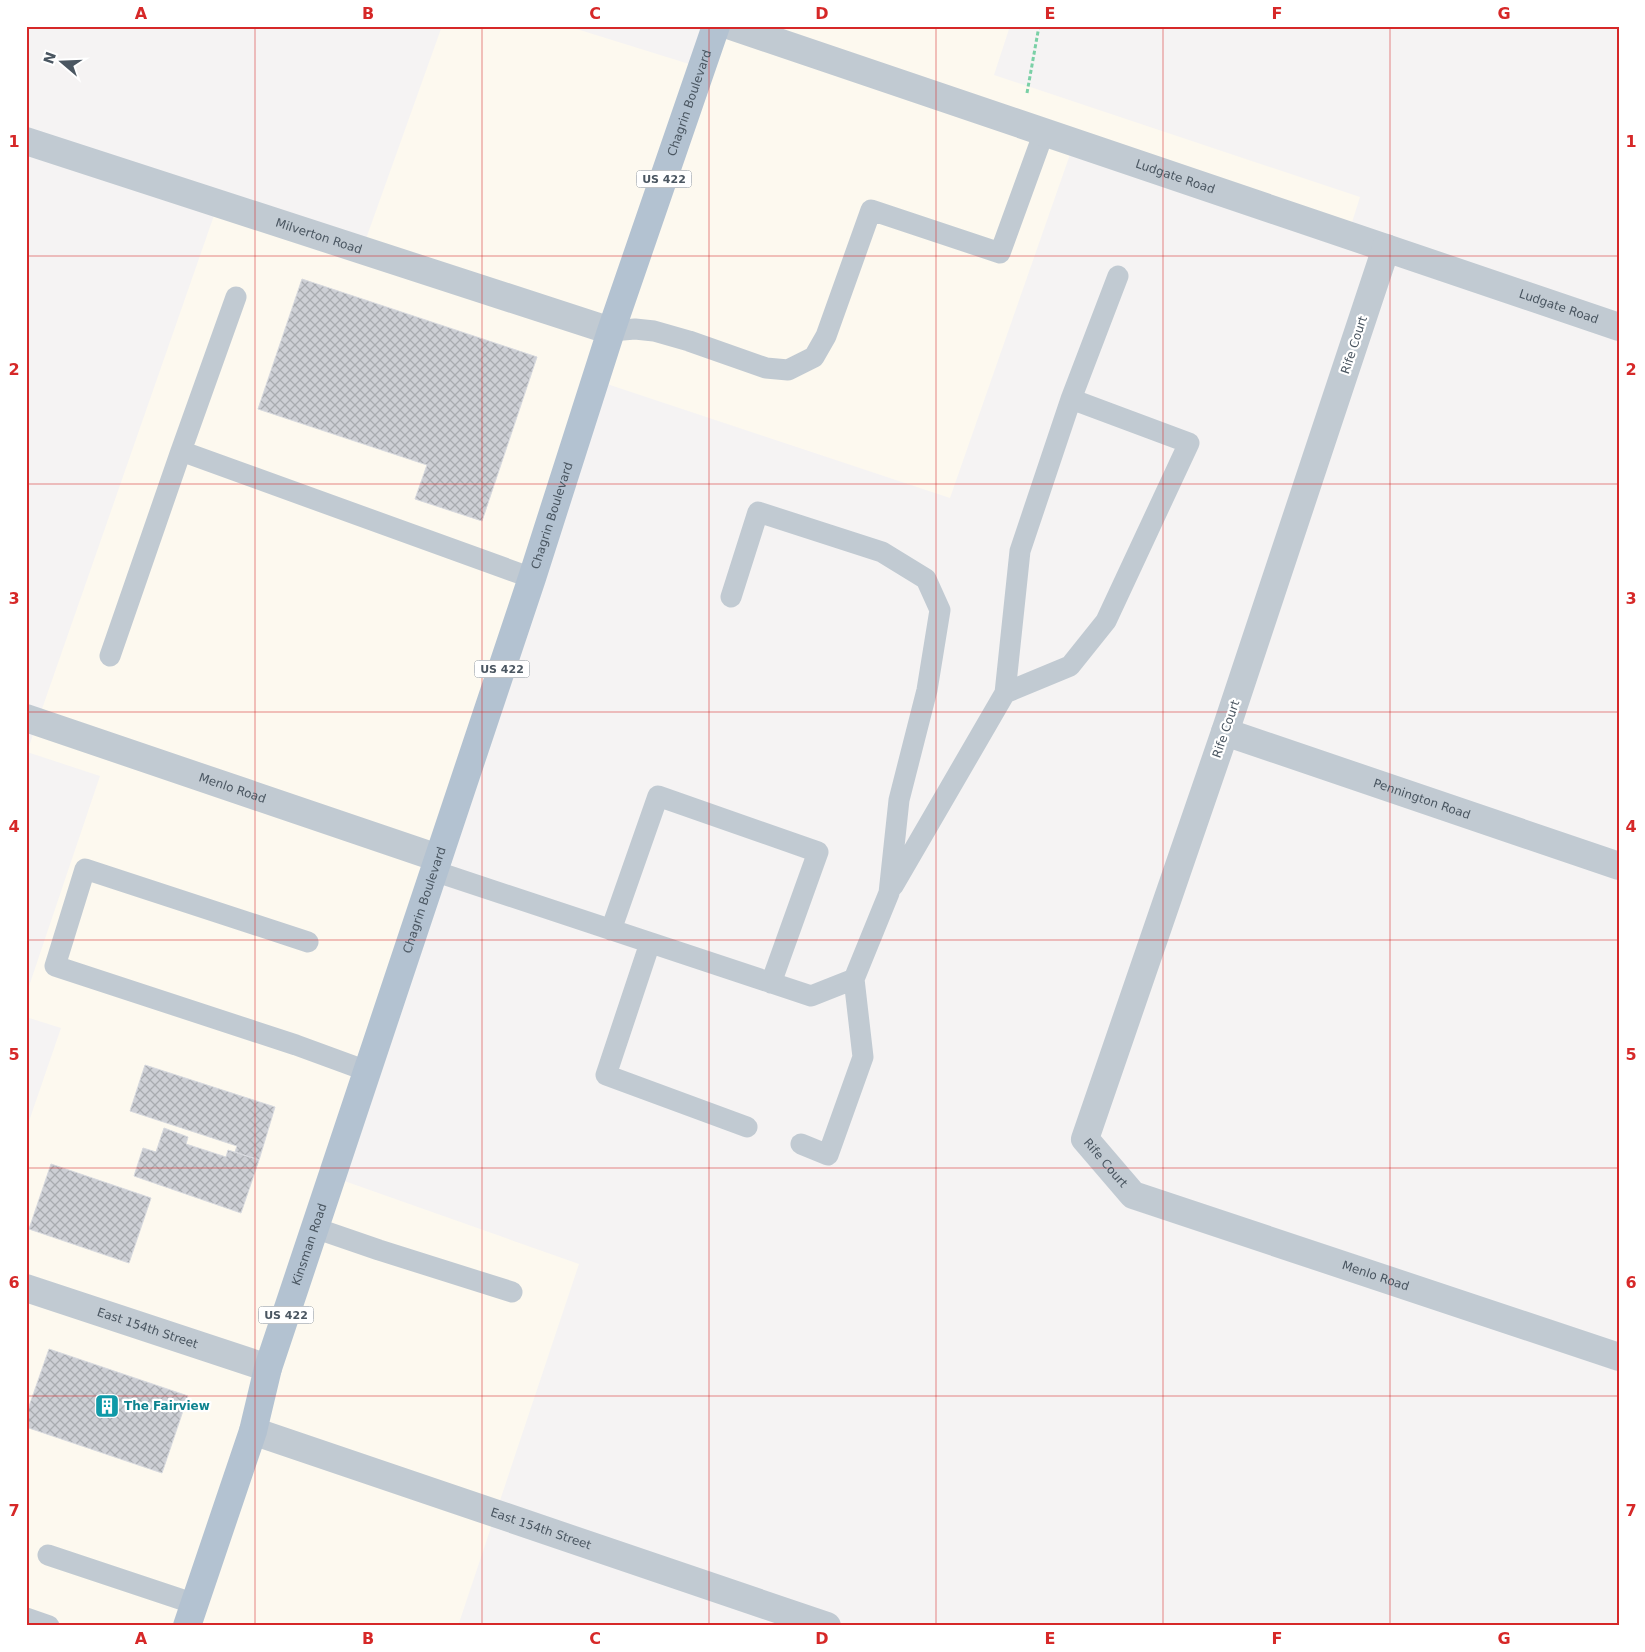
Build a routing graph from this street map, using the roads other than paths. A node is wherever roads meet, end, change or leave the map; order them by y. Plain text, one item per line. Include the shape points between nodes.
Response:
1 (716, 26) edge
2 (731, 26) edge
3 (1044, 132) junction
4 (26, 140) edge
5 (1386, 248) junction
6 (1118, 276) dead end
7 (236, 298) dead end
8 (1619, 327) edge
9 (611, 332) junction
10 (1072, 398) junction
11 (181, 451) junction
12 (532, 578) junction
13 (731, 597) dead end
14 (110, 656) dead end
15 (1005, 693) junction
16 (26, 718) edge
17 (1225, 732) junction
18 (436, 864) junction
19 (1619, 866) edge
20 (889, 892) junction
21 (611, 930) junction
22 (308, 942) dead end
23 (650, 943) junction
24 (854, 979) junction
25 (771, 983) junction
26 (389, 1006) joint
27 (367, 1071) junction
28 (747, 1126) dead end
29 (801, 1144) dead end
30 (1133, 1195) joint
31 (315, 1228) junction
32 (26, 1288) edge
33 (512, 1292) dead end
34 (1619, 1357) edge
35 (268, 1368) junction
36 (253, 1431) junction
37 (48, 1555) dead end
38 (191, 1615) edge
39 (26, 1618) edge
40 (49, 1626) edge
41 (827, 1626) edge

1 - 9 main road, Chagrin Boulevard / US 422
2 - 3 street, Ludgate Road
3 - 5 street, Ludgate Road
3 - 9 lane via 1000,253 871,210 826,336 814,357 788,370 766,368 654,331
4 - 9 street, Milverton Road
5 - 8 street, Ludgate Road
5 - 17 street, Rife Court
6 - 10 lane
7 - 11 lane
9 - 12 main road, Chagrin Boulevard / US 422
10 - 15 lane via 1020,551
10 - 15 lane via 1189,443 1106,621 1070,666
11 - 12 lane
11 - 14 lane
12 - 18 main road, Chagrin Boulevard / US 422
13 - 20 lane via 758,512 882,552 926,579 940,610 927,690 899,800
15 - 20 lane
16 - 18 street, Menlo Road
17 - 19 street, Pennington Road
17 - 30 street, Rife Court via 1085,1139
18 - 21 lane
18 - 26 main road, Chagrin Boulevard / US 422
20 - 24 lane
21 - 23 lane
21 - 25 lane via 658,796 818,852
22 - 27 lane via 85,869 55,966
23 - 25 lane
23 - 28 lane via 606,1074
24 - 25 lane via 811,996
24 - 29 lane via 862,1057 828,1155
26 - 27 main road, Kinsman Road / US 422
27 - 31 main road, Kinsman Road / US 422
30 - 34 street, Menlo Road
31 - 33 lane
31 - 35 main road, Kinsman Road / US 422
32 - 35 street, East 154th Street
35 - 36 main road, Kinsman Road / US 422
36 - 38 main road, Kinsman Road / US 422
36 - 41 street, East 154th Street
37 - 38 lane
39 - 40 lane

